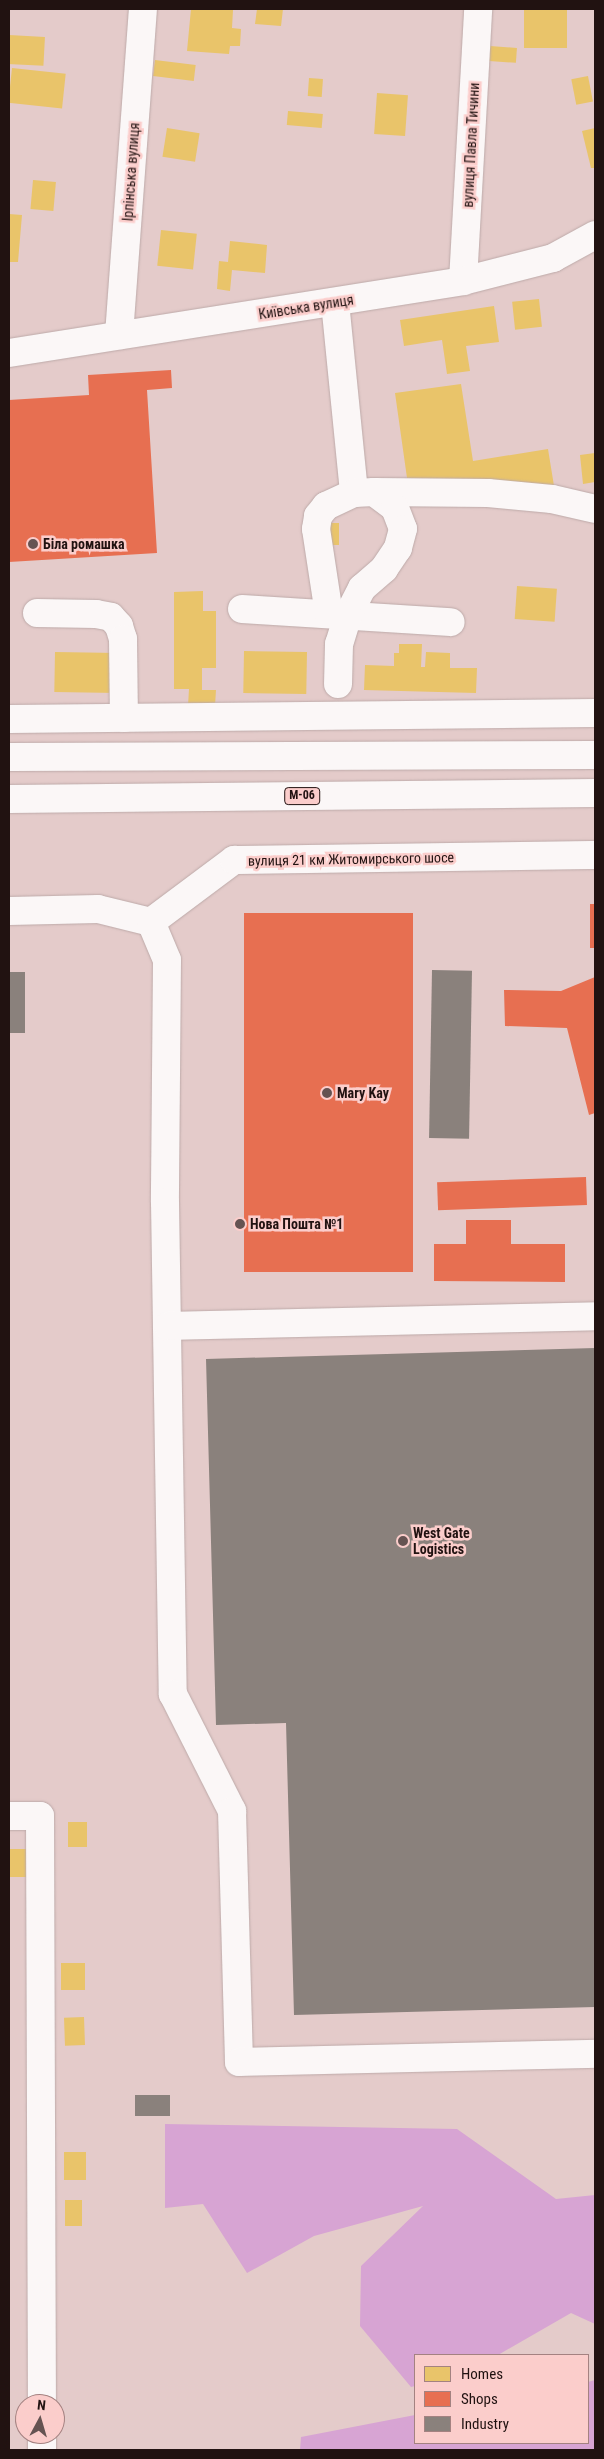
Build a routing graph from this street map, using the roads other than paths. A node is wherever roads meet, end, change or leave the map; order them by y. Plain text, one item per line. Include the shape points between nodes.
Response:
1 (143, 9) edge
2 (478, 9) edge
3 (595, 234) edge
4 (463, 281) junction
5 (335, 302) junction
6 (119, 335) junction
7 (9, 353) edge
8 (364, 492) junction
9 (595, 509) edge
10 (242, 609) dead end
11 (37, 613) dead end
12 (338, 615) junction
13 (450, 622) dead end
14 (338, 684) dead end
15 (595, 713) edge
16 (124, 718) junction
17 (9, 719) edge
18 (595, 754) edge
19 (9, 757) edge
20 (595, 793) edge
21 (9, 799) edge
22 (595, 855) edge
23 (9, 911) edge
24 (150, 922) junction
25 (595, 1316) edge
26 (168, 1326) junction
27 (9, 1816) edge
28 (595, 2054) edge
29 (42, 2394) edge

1 - 6 main road, Ірпінська вулиця
2 - 4 main road, вулиця Павла Тичини
3 - 4 main road, Київська вулиця via 553,258
4 - 5 main road, Київська вулиця
5 - 6 main road, Київська вулиця
5 - 8 main road
6 - 7 main road, Київська вулиця
8 - 9 main road via 488,493 552,499
8 - 12 main road via 326,506 318,516 316,529
8 - 12 main road via 395,508 402,529 398,548 384,569
10 - 12 main road
11 - 16 main road via 96,614 111,617 119,626 123,639
12 - 13 main road
12 - 14 main road
15 - 16 main road
16 - 17 main road
18 - 19 main road
20 - 21 main road, М-06
22 - 24 main road, вулиця 21 км Житомирського шосе via 234,860
23 - 24 main road via 98,909
24 - 26 main road via 167,960 165,1202
25 - 26 main road
26 - 28 main road via 173,1694 232,1811 239,2062
27 - 29 main road via 40,1816

